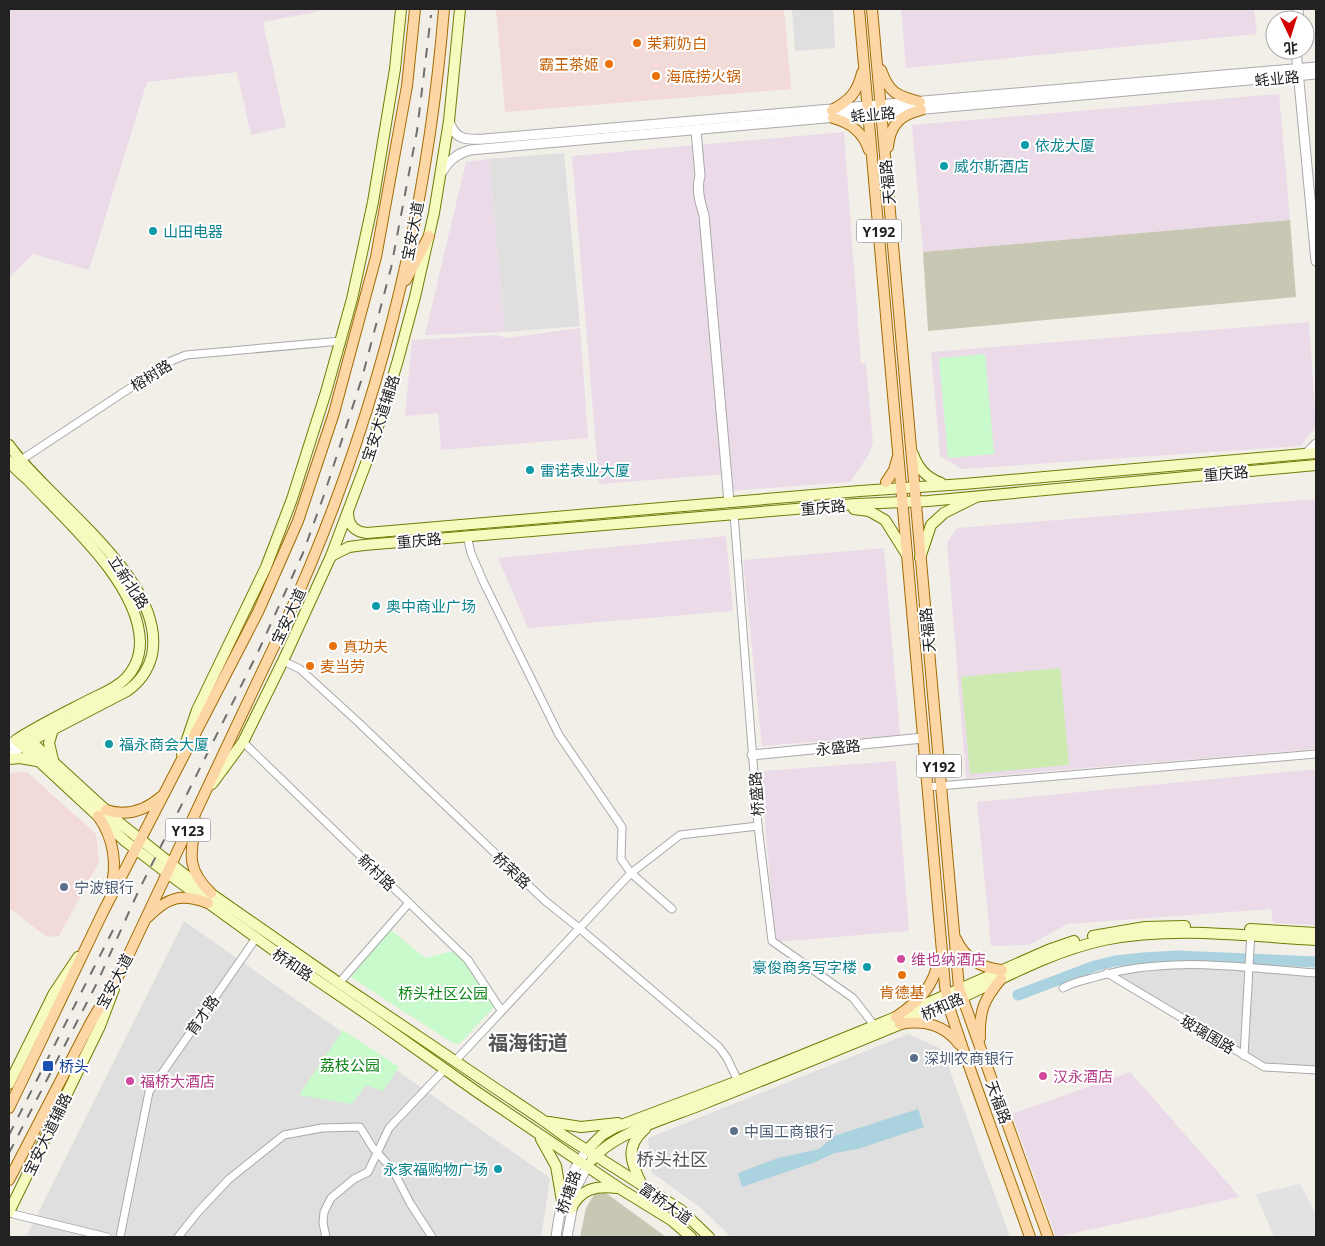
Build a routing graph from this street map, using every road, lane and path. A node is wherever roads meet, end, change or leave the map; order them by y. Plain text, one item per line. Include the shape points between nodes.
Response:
1 (401, 9) edge
2 (415, 9) edge
3 (444, 9) edge
4 (460, 9) edge
5 (859, 9) edge
6 (872, 9) edge
7 (864, 54) junction
8 (876, 55) junction
9 (1298, 60) edge
10 (1302, 60) edge
11 (1316, 67) edge
12 (1301, 72) junction
13 (1316, 74) edge
14 (920, 106) junction
15 (881, 109) junction
16 (868, 110) junction
17 (833, 114) junction
18 (449, 121) junction
19 (696, 130) junction
20 (886, 168) junction
21 (874, 170) junction
22 (440, 174) junction
23 (1316, 216) edge
24 (428, 236) junction
25 (1316, 261) edge
26 (400, 292) junction
27 (341, 341) junction
28 (1316, 444) edge
29 (9, 445) edge
30 (911, 451) junction
31 (1311, 453) edge
32 (898, 454) junction
33 (14, 463) edge
34 (1316, 465) edge
35 (1305, 466) junction
36 (1316, 471) edge
37 (948, 485) junction
38 (915, 487) junction
39 (901, 488) junction
40 (860, 491) junction
41 (979, 495) junction
42 (729, 502) junction
43 (902, 502) junction
44 (916, 502) junction
45 (838, 506) junction
46 (348, 513) junction
47 (734, 514) junction
48 (415, 529) junction
49 (467, 536) junction
50 (416, 540) junction
51 (908, 555) junction
52 (331, 556) junction
53 (920, 559) junction
54 (283, 661) junction
55 (53, 729) junction
56 (923, 738) junction
57 (20, 741) edge
58 (243, 742) junction
59 (1316, 754) edge
60 (752, 755) junction
61 (9, 758) edge
62 (53, 761) junction
63 (41, 763) junction
64 (174, 777) junction
65 (941, 786) junction
66 (927, 787) junction
67 (166, 792) junction
68 (204, 796) junction
69 (198, 808) junction
70 (102, 813) junction
71 (758, 826) junction
72 (139, 845) junction
73 (169, 869) junction
74 (630, 873) junction
75 (209, 898) junction
76 (409, 903) junction
77 (672, 909) dead end
78 (104, 912) junction
79 (144, 921) junction
80 (580, 928) junction
81 (1251, 933) junction
82 (1316, 933) edge
83 (954, 934) junction
84 (256, 938) junction
85 (90, 940) junction
86 (1316, 940) edge
87 (941, 948) junction
88 (1249, 967) junction
89 (120, 973) junction
90 (1107, 973) junction
91 (1316, 973) edge
92 (1002, 975) junction
93 (340, 983) junction
94 (1064, 988) dead end
95 (960, 993) junction
96 (947, 999) junction
97 (500, 1010) junction
98 (898, 1020) junction
99 (874, 1025) junction
100 (980, 1046) junction
101 (962, 1050) junction
102 (1244, 1056) junction
103 (456, 1060) junction
104 (445, 1069) junction
105 (1316, 1070) edge
106 (738, 1081) junction
107 (9, 1084) edge
108 (517, 1102) junction
109 (9, 1108) edge
110 (508, 1114) junction
111 (544, 1120) junction
112 (632, 1120) junction
113 (649, 1125) junction
114 (538, 1134) junction
115 (378, 1152) junction
116 (591, 1153) junction
117 (583, 1164) junction
118 (9, 1180) edge
119 (642, 1186) junction
120 (619, 1188) junction
121 (665, 1200) junction
122 (562, 1201) junction
123 (571, 1209) junction
124 (657, 1211) junction
125 (9, 1212) edge
126 (107, 1237) edge
127 (120, 1237) edge
128 (178, 1237) edge
129 (326, 1237) edge
130 (432, 1237) edge
131 (556, 1237) edge
132 (567, 1237) edge
133 (691, 1237) edge
134 (709, 1237) edge
135 (1030, 1237) edge
136 (1048, 1237) edge

1 - 27 main road via 395,69 373,202
2 - 64 main road, 宝安大道 via 406,86 376,257 334,413 298,521 278,568
3 - 26 main road, 宝安大道 via 433,115
4 - 18 main road, 宝安大道辅路
5 - 7 main road, 天福路 / Y192
6 - 8 main road, 天福路 / Y192
7 - 16 main road, 天福路 / Y192
7 - 17 main road via 859,85
8 - 14 main road via 885,81 892,90
8 - 15 main road, 天福路 / Y192
9 - 12 street
10 - 12 street
11 - 12 street, 蚝业路
12 - 13 street, 蚝业路
12 - 14 street, 蚝业路
12 - 23 street
12 - 25 street
14 - 15 street, 蚝业路
14 - 20 main road via 898,120 889,141
15 - 16 street, 蚝业路
15 - 20 main road, 天福路 / Y192
16 - 17 street, 蚝业路
16 - 21 main road, 天福路 / Y192
17 - 18 street, 蚝业路 via 473,140 459,137
17 - 19 street, 蚝业路
17 - 21 main road via 860,133
18 - 22 main road, 宝安大道辅路
19 - 22 street, 蚝业路 via 470,150 448,161
19 - 42 street via 699,198 704,215
20 - 30 main road, 天福路 / Y192
21 - 32 main road, 天福路 / Y192
22 - 24 main road, 宝安大道辅路
24 - 26 main road
24 - 46 main road, 宝安大道辅路 via 398,360
26 - 68 main road, 宝安大道 via 366,415 325,529 298,596
27 - 33 street, 榕树路 via 186,355 171,361
27 - 64 main road via 289,508 266,567 197,710
28 - 31 street
29 - 33 main road, 立新北路
30 - 37 main road, Y192 via 917,465 930,479
30 - 38 main road, 天福路 / Y192
31 - 37 main road, 重庆路
32 - 39 main road, 天福路 / Y192
32 - 40 main road via 894,470 886,482
33 - 55 main road, 立新北路 via 100,541 120,564 141,597 152,627 150,661 139,682
33 - 57 main road, 立新北路 via 111,571 134,611 140,642 135,666 122,682
34 - 35 main road, 重庆路
35 - 36 street
35 - 41 main road, 重庆路
37 - 38 main road, 重庆路
38 - 39 main road, 重庆路
38 - 44 main road, 天福路 / Y192
39 - 40 main road, 重庆路
39 - 43 main road, 天福路 / Y192
40 - 42 main road, 重庆路
41 - 44 main road, 重庆路
41 - 53 main road via 944,513 931,525
42 - 48 main road, 重庆路
43 - 44 main road, 重庆路
43 - 45 main road, 重庆路
43 - 51 main road, 天福路 / Y192
44 - 53 main road, 天福路 / Y192
45 - 47 main road, 重庆路
45 - 51 main road via 869,511 885,520
46 - 48 main road, 重庆路 via 352,527 363,533
46 - 52 main road, 宝安大道辅路 / Y123
47 - 49 main road, 重庆路
47 - 60 street, 桥盛路
48 - 50 main road
49 - 50 main road, 重庆路
49 - 74 street via 484,583 559,735 622,827 621,859
50 - 52 main road, 重庆路 via 357,546
51 - 56 main road, 天福路 / Y192
52 - 54 main road, 宝安大道辅路 / Y123
53 - 65 main road, 天福路 / Y192
54 - 58 main road, 宝安大道辅路 / Y123
54 - 80 street, 桥荣路 via 307,675 544,900
55 - 57 main road, 立新北路
55 - 62 main road via 49,743
56 - 60 street, 永盛路
56 - 66 main road, 天福路 / Y192
57 - 61 street
57 - 62 main road, 桥和路
57 - 63 main road, 桥和路
58 - 68 main road, 宝安大道辅路 / Y123
58 - 76 street, 新村路
59 - 65 street
60 - 71 street, 桥盛路
61 - 63 main road
62 - 70 main road, 桥和路
63 - 70 main road, 桥和路
64 - 67 main road, 宝安大道
65 - 66 street
65 - 83 main road, 天福路 / Y192
66 - 87 main road, 天福路 / Y192
67 - 70 main road via 138,811
67 - 72 main road, 宝安大道
68 - 69 main road, 宝安大道 / Y123
69 - 73 main road, 宝安大道 / Y123
69 - 75 main road via 193,868
70 - 72 main road, 桥和路
70 - 78 main road via 114,862 113,884
71 - 74 street via 680,835
71 - 99 street, 桥盛路 via 772,941 853,998
72 - 73 main road, 桥和路
72 - 78 main road, 宝安大道
73 - 75 main road, 桥和路
73 - 79 main road, 宝安大道
74 - 77 street
74 - 80 street
75 - 79 main road via 174,898
75 - 84 main road, 桥和路
75 - 93 main road, 桥和路
76 - 93 street
76 - 97 street, 新村路 via 468,960
78 - 85 main road, 宝安大道
79 - 89 main road, 宝安大道
80 - 97 street
80 - 106 street, 桥荣路 via 719,1047
81 - 82 main road, 桥和路
81 - 86 main road, 桥和路
81 - 88 street
81 - 92 main road, 桥和路 via 1172,926 1122,930 1065,944
83 - 92 main road via 960,947 975,962
83 - 95 main road, 天福路 / Y192
84 - 104 main road, 桥和路
84 - 127 street, 育才路 via 149,1092
85 - 107 main road via 54,993
85 - 109 main road, 宝安大道
87 - 96 main road, 天福路 / Y192
87 - 98 main road via 929,986
88 - 90 street via 1157,965
88 - 91 street
88 - 102 street
89 - 118 main road, 宝安大道
89 - 125 main road, 宝安大道辅路 via 100,1026
90 - 94 street
90 - 102 street, 玻璃围路
92 - 95 main road, 桥和路
92 - 100 main road via 982,1007
93 - 103 main road, 桥和路
95 - 96 main road, 桥和路
95 - 100 main road, 天福路
96 - 98 main road, 桥和路
96 - 101 main road, 天福路
97 - 103 street
98 - 99 main road, 桥和路
98 - 101 main road via 935,1025 950,1033
98 - 113 main road, 桥和路
99 - 106 main road, 桥和路
100 - 136 main road, 天福路
101 - 135 main road, 天福路
102 - 105 street, 玻璃围路 via 1264,1067
103 - 108 main road, 桥和路
104 - 110 main road, 桥和路
104 - 115 street via 389,1128
106 - 112 main road, 桥和路
108 - 110 main road
108 - 111 main road, 桥和路
110 - 114 main road, 桥和路
111 - 112 main road via 581,1127
111 - 116 main road, 桥和路
112 - 116 main road, 桥和路 via 602,1135
113 - 116 main road, 桥和路
113 - 119 main road via 636,1139 631,1152 632,1164
114 - 117 main road, 桥和路
114 - 122 main road via 556,1166
115 - 128 street via 360,1127 322,1128 284,1135 229,1179
115 - 129 street via 368,1172 331,1198 324,1212
115 - 130 street via 393,1170
116 - 117 main road, 桥塘路
116 - 119 main road, 富桥大道
117 - 120 main road, 富桥大道
117 - 122 street, 桥塘路 via 571,1176
117 - 123 street, 桥塘路
119 - 121 main road, 富桥大道
120 - 123 main road via 601,1186 588,1190 577,1198
120 - 124 main road, 富桥大道
121 - 124 main road
121 - 134 main road, 富桥大道
122 - 131 street, 桥塘路
123 - 132 street, 桥塘路
124 - 133 main road, 富桥大道
125 - 126 street

